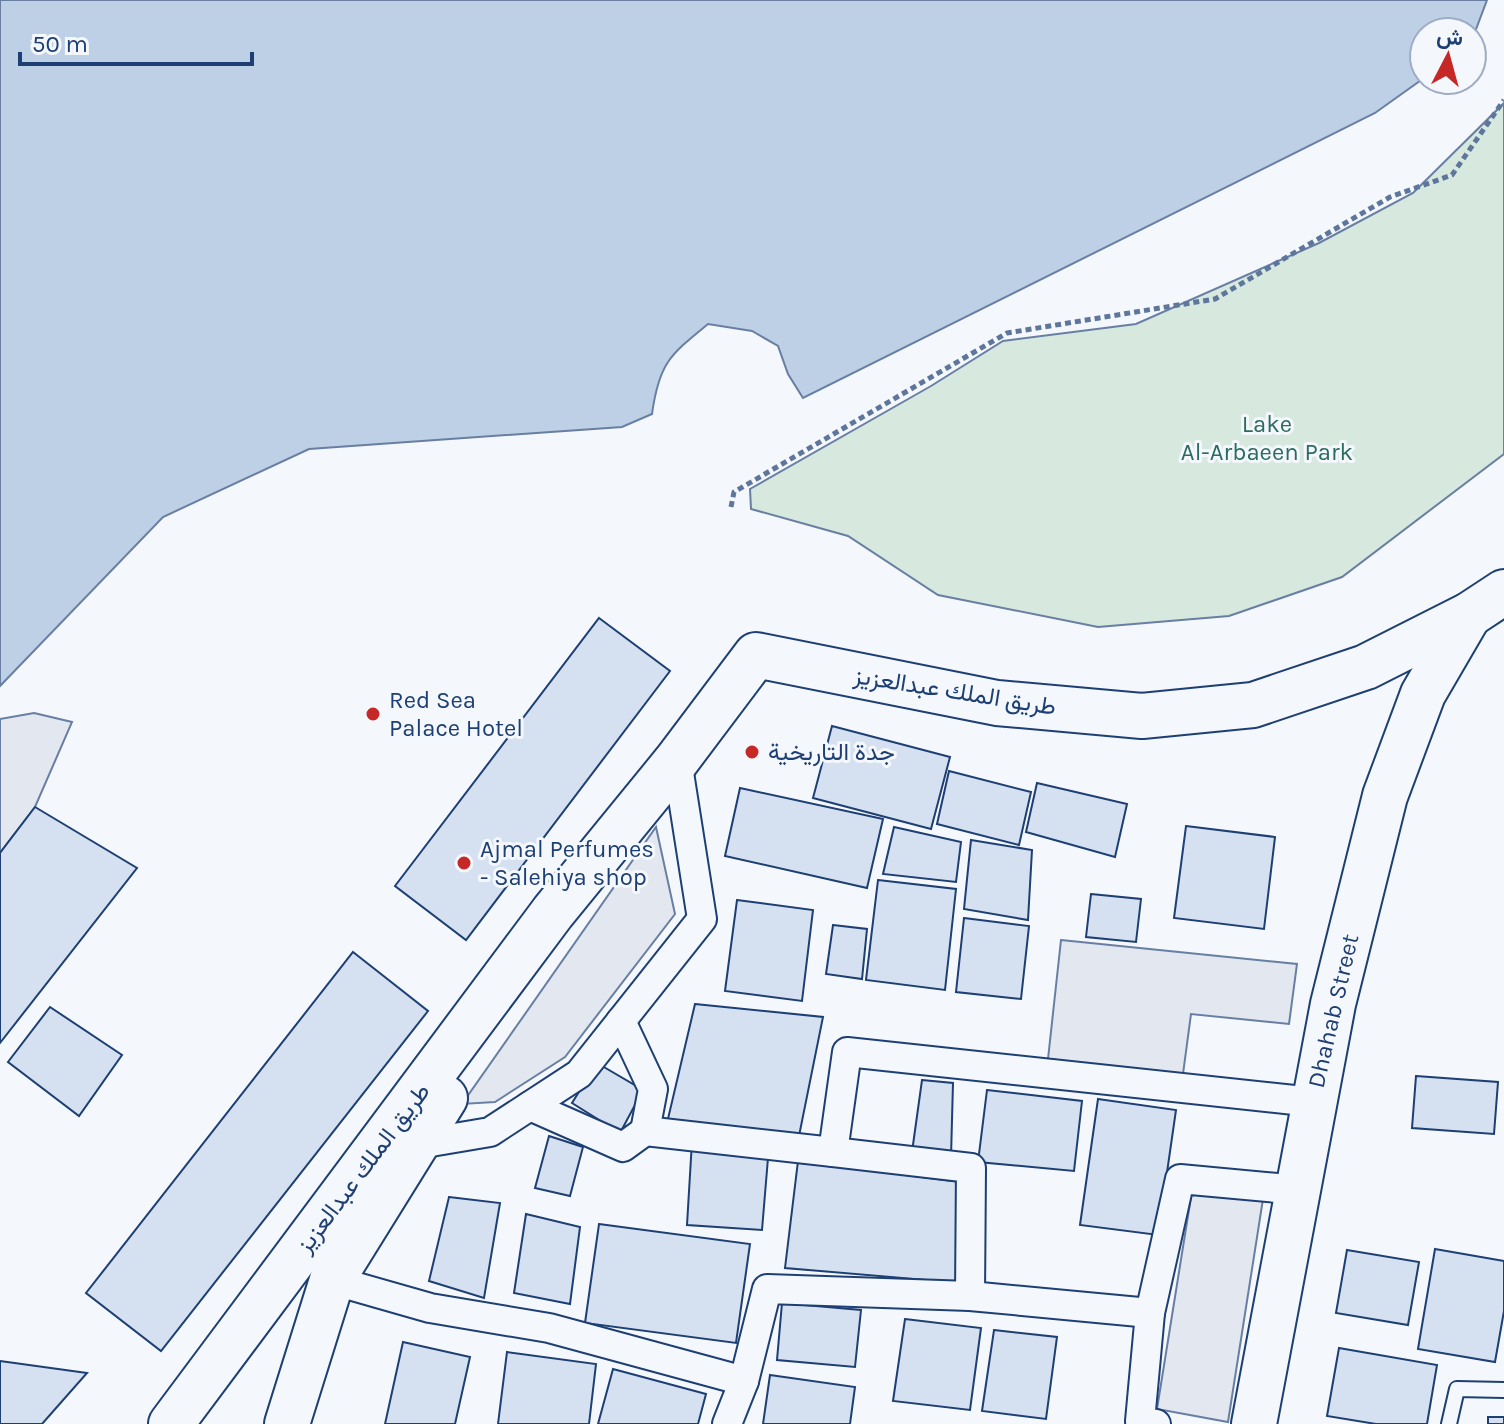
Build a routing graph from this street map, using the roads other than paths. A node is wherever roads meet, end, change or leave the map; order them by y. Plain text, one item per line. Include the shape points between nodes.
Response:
1 (1486, 603) edge
2 (677, 760) junction
3 (553, 912) junction
4 (621, 1021) junction
5 (1313, 1102) junction
6 (530, 1106) junction
7 (645, 1131) junction
8 (419, 1144) junction
9 (833, 1152) junction
10 (1299, 1190) junction
11 (332, 1280) junction
12 (970, 1296) junction
13 (1150, 1313) junction
14 (744, 1381) junction
15 (1504, 1390) edge
16 (171, 1424) edge
17 (287, 1424) edge
18 (727, 1424) edge
19 (1156, 1424) edge
20 (1254, 1424) edge
21 (1449, 1424) edge

1 - 2 main road, طريق الملك عبدالعزيز via 1366,667 1253,705 1142,716 997,703 756,655
1 - 5 main road, Dhahab Street via 1423,694 1385,796
2 - 3 main road, طريق الملك عبدالعزيز
2 - 4 street via 702,919
3 - 8 main road, طريق الملك عبدالعزيز
3 - 16 main road, طريق الملك عبدالعزيز
4 - 6 street via 579,1074
4 - 7 street via 653,1089
5 - 9 street via 847,1052
5 - 10 main road, Dhahab Street
6 - 7 street via 623,1147
6 - 8 street via 490,1132
7 - 9 street
8 - 11 main road, طريق الملك عبدالعزيز
9 - 12 street via 971,1168
10 - 13 street via 1180,1179
10 - 20 main road, Dhahab Street
11 - 14 street via 430,1308 549,1328
11 - 17 main road, طريق الملك عبدالعزيز
12 - 13 street
12 - 14 street via 767,1289
13 - 19 street via 1140,1421
14 - 18 street
15 - 21 lane via 1457,1389

